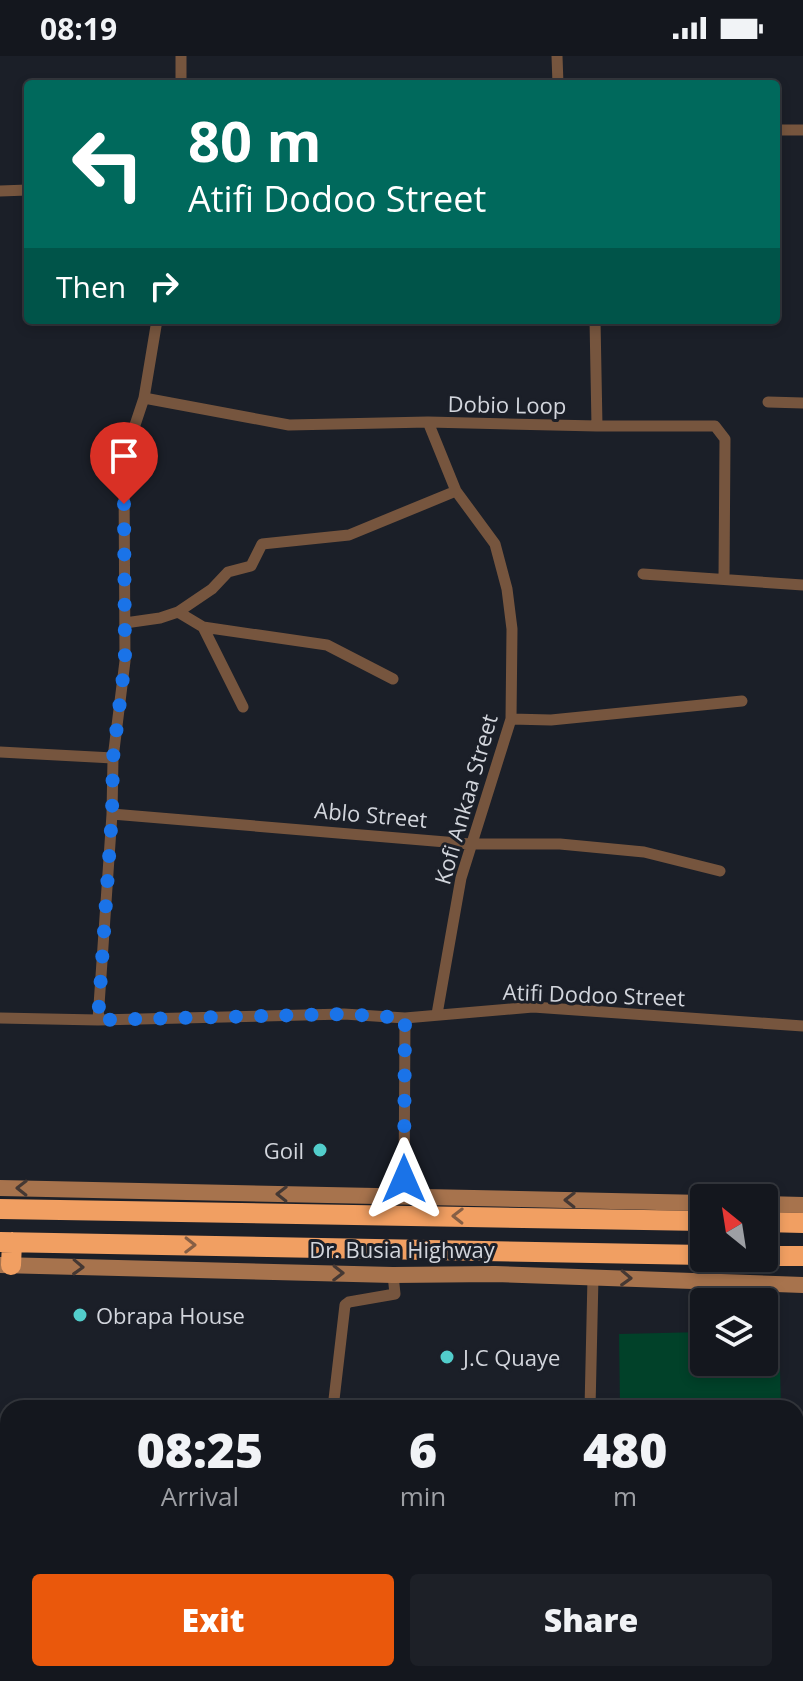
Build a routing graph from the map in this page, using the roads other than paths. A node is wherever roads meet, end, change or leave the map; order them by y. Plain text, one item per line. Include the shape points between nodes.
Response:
1 (181, 56) edge
2 (557, 56) edge
3 (181, 80) edge
4 (558, 80) edge
5 (780, 130) edge
6 (803, 130) edge
7 (24, 190) edge
8 (0, 191) edge
9 (156, 324) edge
10 (595, 324) edge
11 (144, 398) junction
12 (768, 402) dead end
13 (803, 403) edge
14 (428, 422) junction
15 (597, 426) junction
16 (456, 491) junction
17 (643, 574) dead end
18 (724, 578) junction
19 (803, 585) edge
20 (178, 612) junction
21 (125, 623) junction
22 (203, 627) junction
23 (393, 679) dead end
24 (742, 701) dead end
25 (243, 707) dead end
26 (511, 719) junction
27 (0, 752) edge
28 (113, 758) junction
29 (112, 814) junction
30 (470, 844) junction
31 (720, 871) dead end
32 (437, 1014) junction
33 (0, 1018) edge
34 (405, 1018) junction
35 (98, 1020) junction
36 (803, 1026) edge
37 (0, 1188) edge
38 (404, 1197) junction
39 (690, 1203) edge
40 (778, 1204) edge
41 (803, 1205) edge
42 (0, 1209) edge
43 (690, 1221) edge
44 (778, 1222) edge
45 (803, 1223) edge
46 (6, 1242) edge
47 (690, 1255) edge
48 (778, 1256) edge
49 (803, 1256) edge
50 (5, 1265) edge
51 (393, 1275) junction
52 (593, 1277) junction
53 (803, 1285) edge
54 (334, 1400) edge
55 (590, 1400) edge

1 - 3 street
2 - 4 street
5 - 6 street
7 - 8 street
9 - 11 street
10 - 15 street
11 - 14 street, Dobio Loop via 289,425
11 - 21 street via 124,475
12 - 13 street
14 - 15 street, Dobio Loop
14 - 16 street, Kofi Ankaa Street
15 - 18 street, Dobio Loop via 715,426 725,439
16 - 20 street via 349,535 262,544 251,566 228,572
16 - 26 street, Kofi Ankaa Street via 495,544 507,589
17 - 18 street
18 - 19 street
20 - 21 street
20 - 22 street
21 - 28 street
22 - 23 street via 327,645
22 - 25 street
24 - 26 street via 551,720
26 - 30 street, Kofi Ankaa Street
27 - 28 street
28 - 29 street
29 - 30 street, Ablo Street
29 - 35 street
30 - 31 street, Ablo Street via 560,844 644,852
30 - 32 street, Kofi Ankaa Street
32 - 34 street, Atifi Dodoo Street
32 - 36 street, Atifi Dodoo Street via 533,1007
33 - 35 street, Atifi Dodoo Street
34 - 35 street, Atifi Dodoo Street via 344,1014
34 - 38 street
38 -> 37 street
39 -> 38 street
40 - 41 street
43 -> 42 highway, Dr. Busia Highway
44 - 45 highway
46 -> 47 highway, Dr. Busia Highway
46 - 50 highway
48 - 49 highway
50 -> 51 street, Dr. Busia Highway
51 - 52 street, Dr. Busia Highway
51 - 54 street via 395,1294 345,1305
52 -> 53 street, Dr. Busia Highway
52 - 55 street

